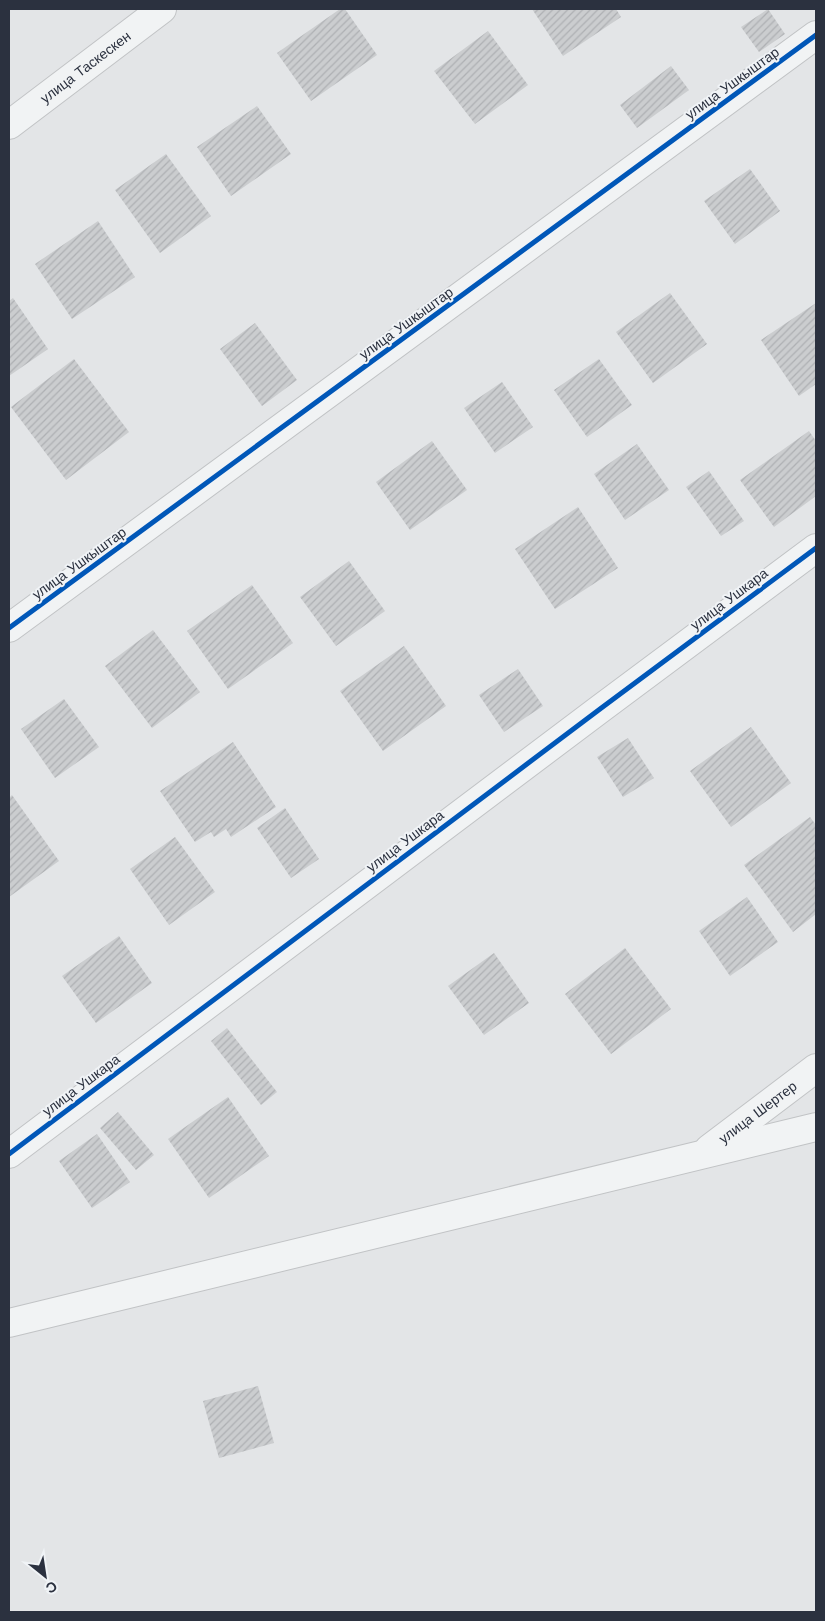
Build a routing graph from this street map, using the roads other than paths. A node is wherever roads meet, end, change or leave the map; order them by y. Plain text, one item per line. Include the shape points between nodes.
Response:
1 (162, 9) edge
2 (816, 35) edge
3 (9, 125) edge
4 (816, 548) edge
5 (9, 628) edge
6 (816, 1068) edge
7 (816, 1127) edge
8 (9, 1154) edge
9 (700, 1156) junction
10 (9, 1322) edge

1 - 3 street, улица Таскескен
2 - 5 street, улица Ушкыштар
4 - 8 street, улица Ушкара
6 - 9 street, улица Шертер
7 - 9 street
9 - 10 street

